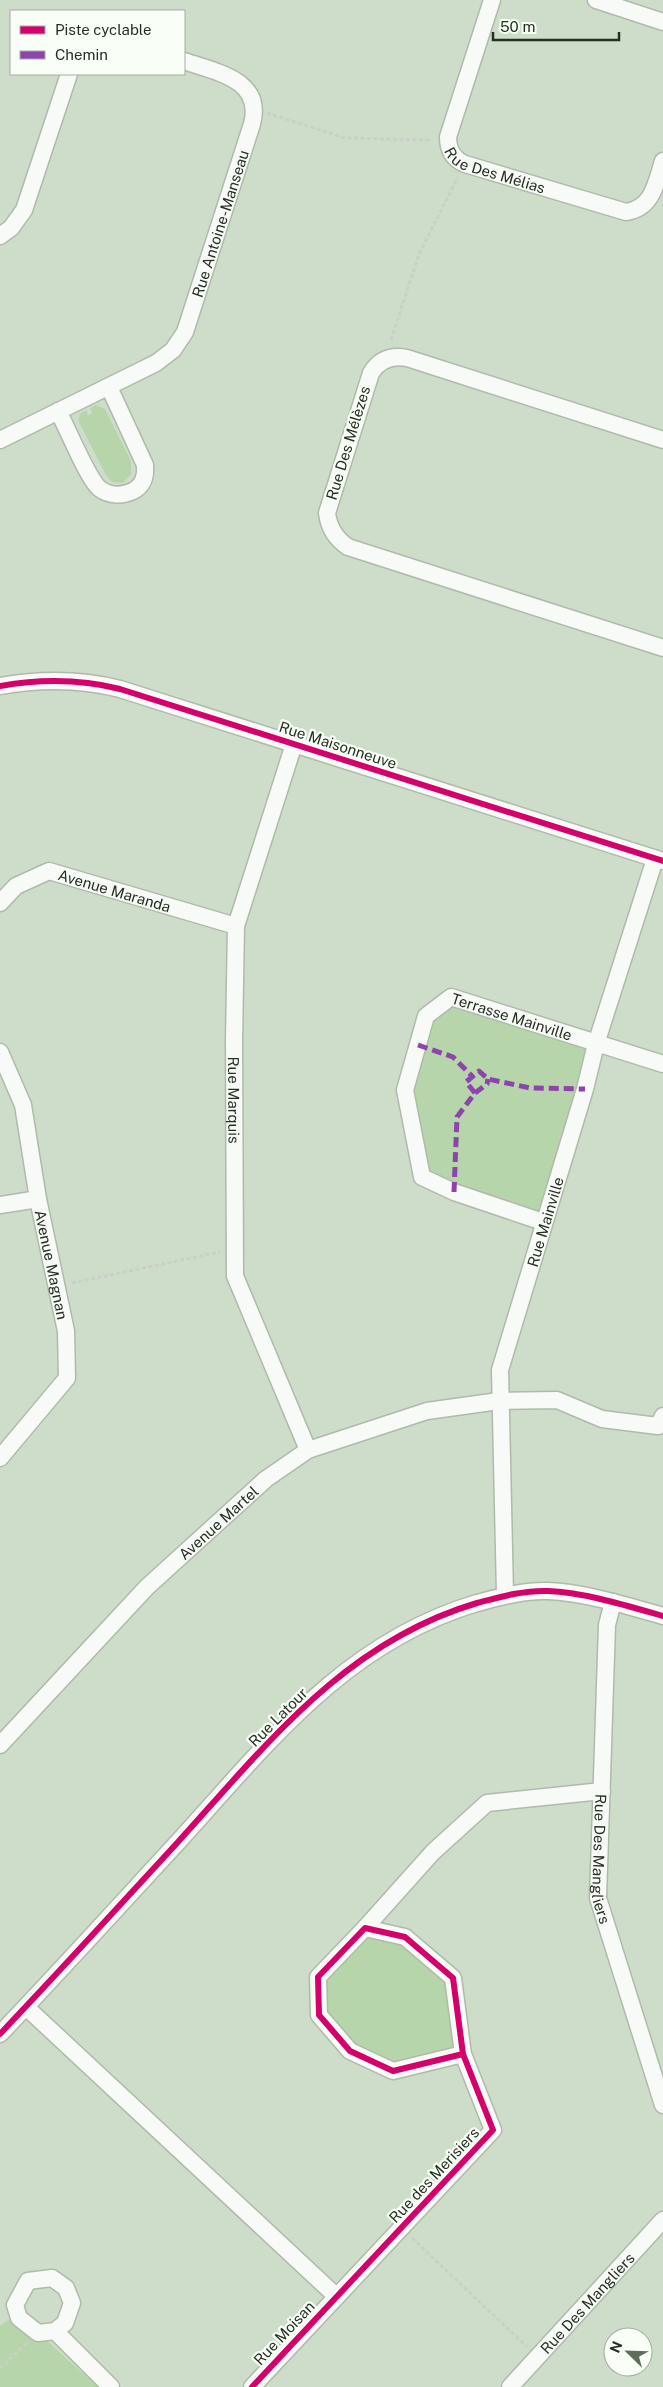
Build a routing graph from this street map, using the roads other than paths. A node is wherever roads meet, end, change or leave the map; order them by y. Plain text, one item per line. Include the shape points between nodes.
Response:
1 (492, 0) edge
2 (596, 0) edge
3 (663, 22) edge
4 (185, 62) edge
5 (69, 75) edge
6 (663, 161) edge
7 (0, 236) edge
8 (110, 387) junction
9 (58, 411) junction
10 (0, 440) edge
11 (663, 440) edge
12 (663, 648) edge
13 (0, 686) edge
14 (294, 744) junction
15 (659, 860) edge
16 (0, 904) edge
17 (236, 926) junction
18 (596, 1044) junction
19 (0, 1052) edge
20 (663, 1064) edge
21 (38, 1199) junction
22 (0, 1205) edge
23 (543, 1222) junction
24 (500, 1401) junction
25 (663, 1416) edge
26 (308, 1450) junction
27 (0, 1458) edge
28 (505, 1595) junction
29 (613, 1602) junction
30 (663, 1616) edge
31 (0, 1745) edge
32 (602, 1791) junction
33 (365, 1928) junction
34 (26, 2007) junction
35 (0, 2034) edge
36 (463, 2054) junction
37 (663, 2105) edge
38 (663, 2220) edge
39 (336, 2296) junction
40 (55, 2331) junction
41 (111, 2387) edge
42 (252, 2387) edge
43 (510, 2387) edge

1 - 6 street, Rue Des Mélias via 448,137 450,151 456,159 626,212 640,208 648,201
2 - 3 street
4 - 8 street, Rue Antoine-Manseau via 238,81 252,100 253,118 181,338 162,359
5 - 7 street via 24,210 11,228
8 - 9 street, Rue Antoine-Manseau
8 - 9 street via 145,465 141,483 130,492 116,495 98,487
9 - 10 street, Rue Antoine-Manseau
11 - 12 street, Rue Des Mélèzes via 406,358 391,357 377,364 370,373 327,513 332,531 348,547
13 - 14 street, Rue Maisonneuve via 58,681 112,687
14 - 15 street, Rue Maisonneuve
14 - 17 street, Rue Marquis
15 - 18 street, Rue Mainville
16 - 17 street, Avenue Maranda via 16,886 49,871
17 - 26 street, Rue Marquis via 235,1276
18 - 20 street
18 - 23 street, Rue Mainville
18 - 23 street, Terrasse Mainville via 450,997 426,1016 406,1090 422,1177 454,1192
19 - 21 street, Avenue Magnan via 23,1105
21 - 22 street
21 - 27 street, Avenue Magnan via 66,1331 67,1378
23 - 24 street, Rue Mainville via 500,1370
24 - 25 street, Avenue Martel via 557,1400 602,1419 658,1426
24 - 26 street, Avenue Martel via 427,1411
24 - 28 street, Rue Mainville
26 - 31 street, Avenue Martel via 266,1479 147,1586
28 - 29 street, Rue Latour via 547,1591
28 - 34 street, Rue Latour via 448,1612 391,1639 337,1677 279,1732
29 - 30 street, Rue Latour
29 - 32 street, Rue Des Mangliers via 608,1625
32 - 33 street via 487,1803 433,1852
32 - 37 street, Rue Des Mangliers via 598,1898
33 - 36 street, Rue des Merisiers via 405,1937 453,1978
33 - 36 street via 318,1977 319,2015 350,2050 393,2071
34 - 35 street, Rue Latour
34 - 39 street, Rue Moisan
36 - 39 street, Rue des Merisiers via 493,2130
38 - 43 street, Rue Des Mangliers
39 - 42 street, Rue Moisan
40 - 40 street via 65,2324 72,2304 66,2288 52,2278 28,2281 15,2305 19,2318 38,2333
40 - 41 street

